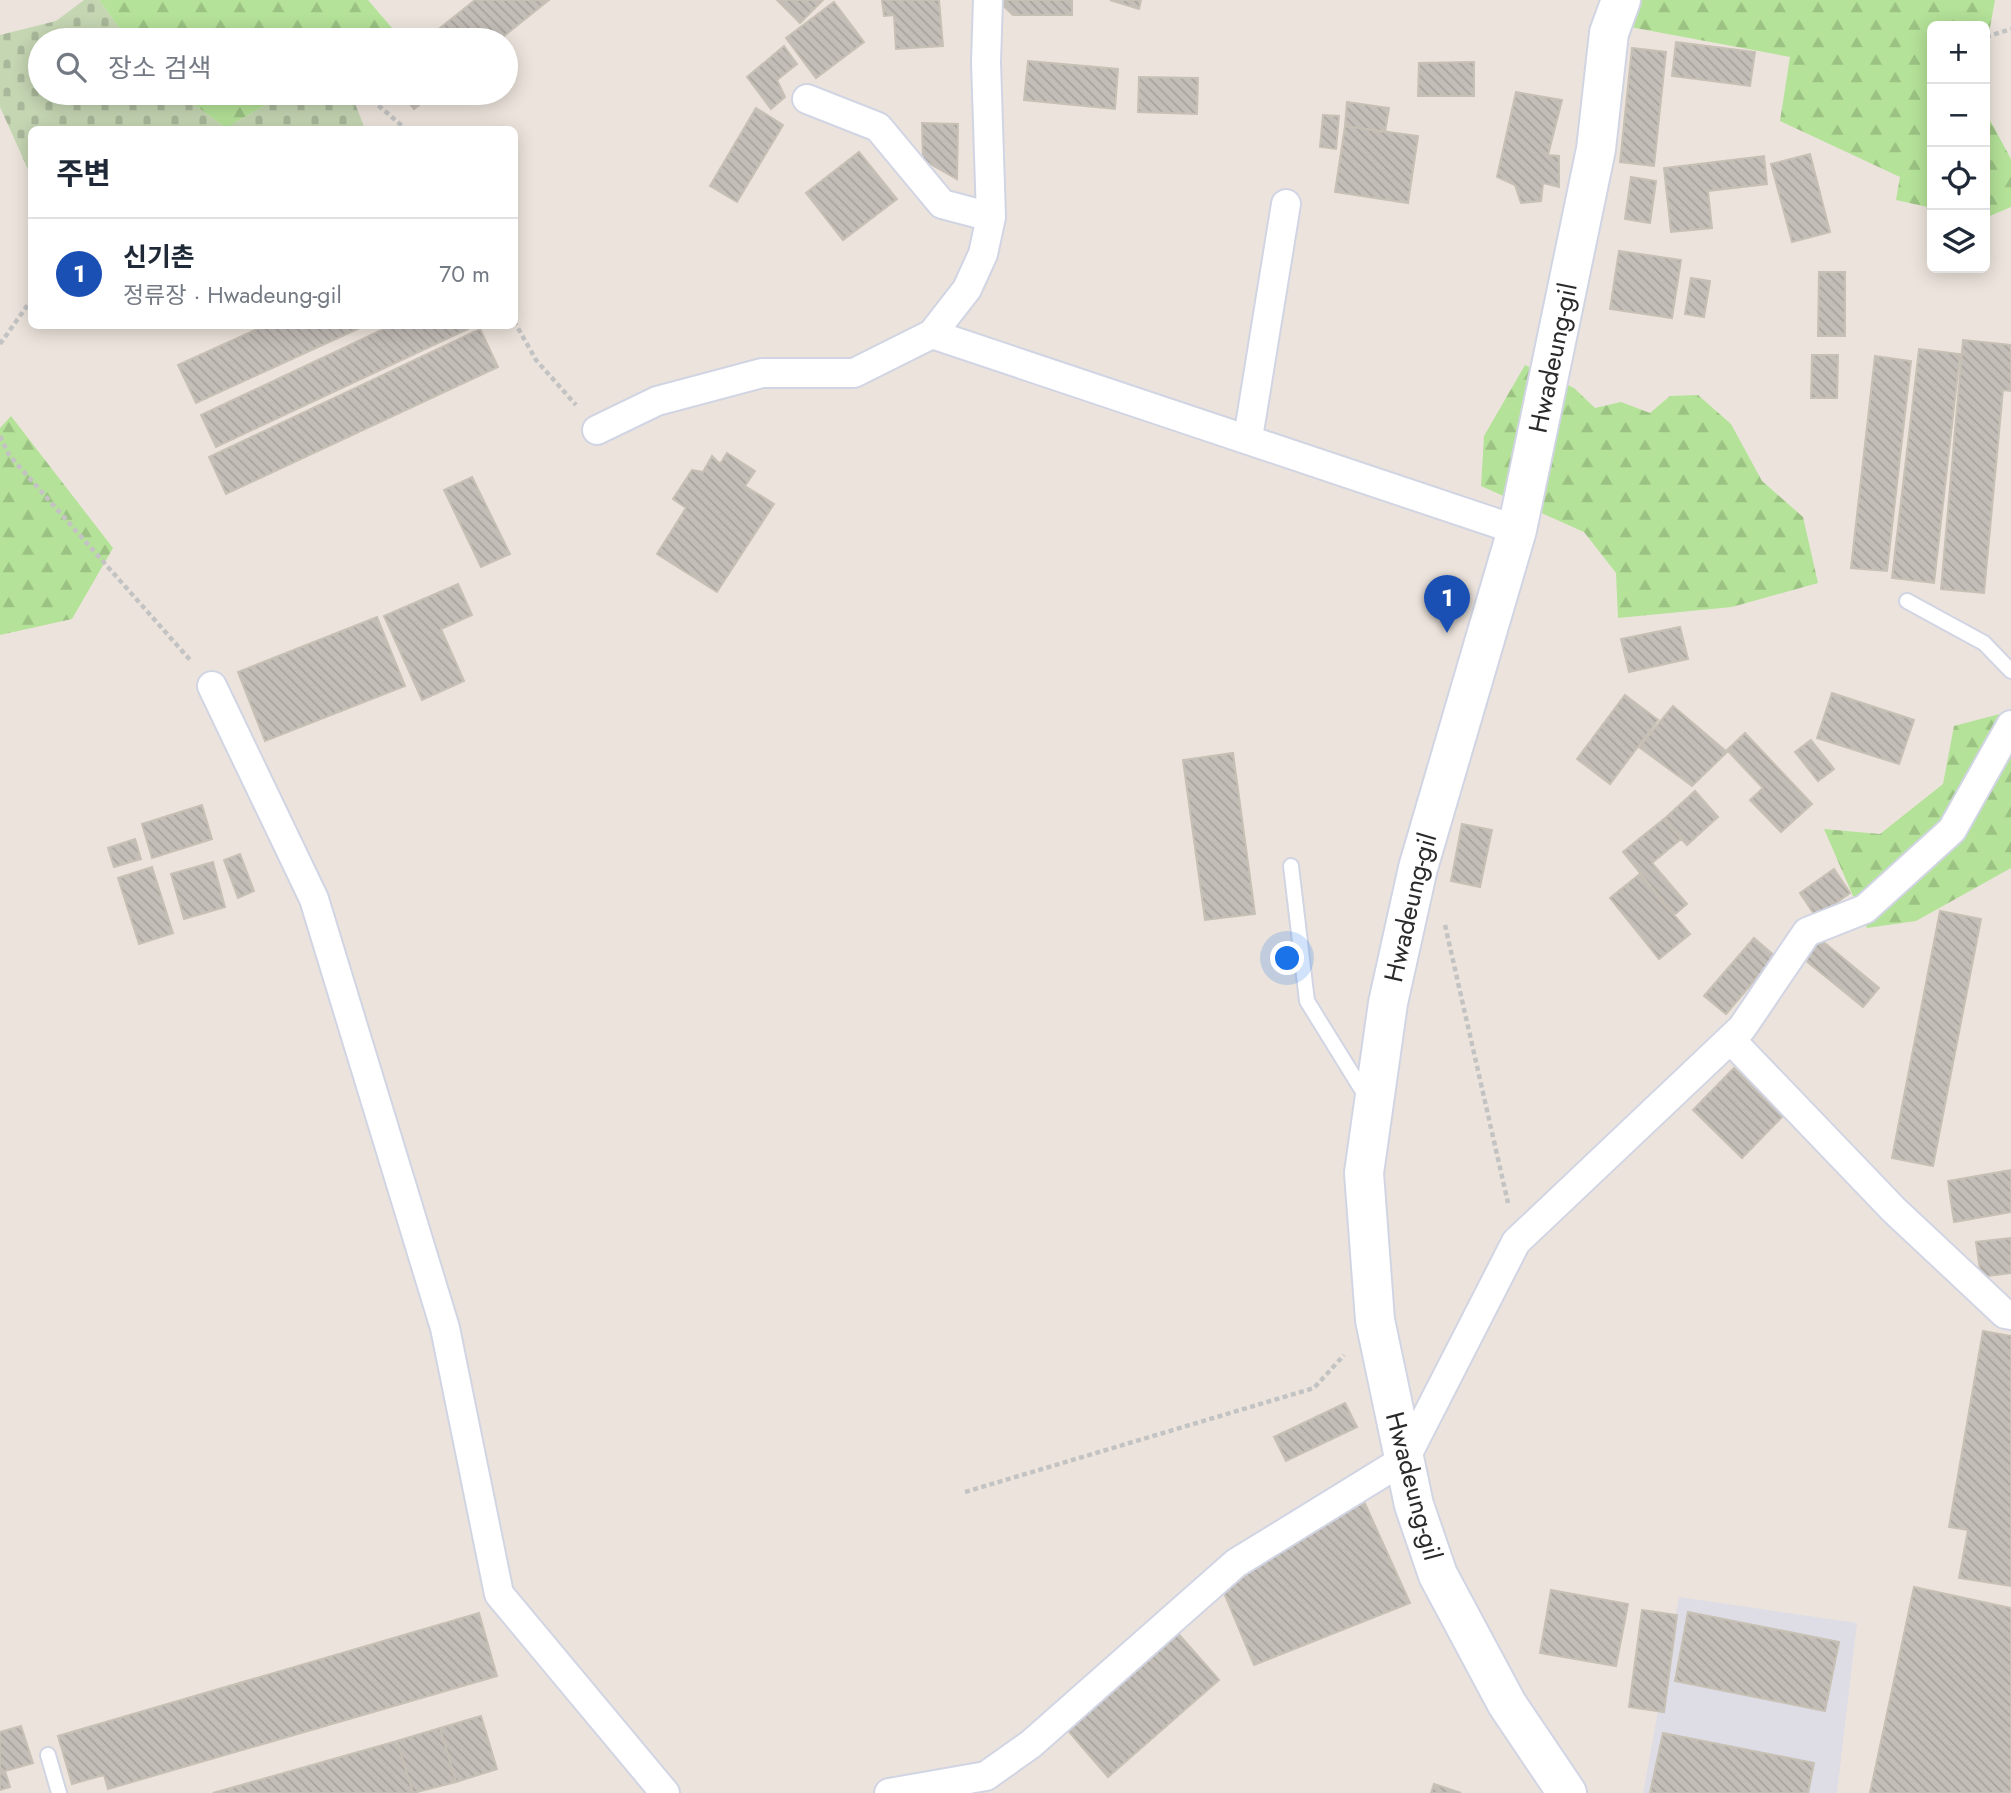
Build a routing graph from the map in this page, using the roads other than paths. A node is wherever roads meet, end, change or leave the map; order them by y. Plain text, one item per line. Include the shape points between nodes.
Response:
1 (988, 0) edge
2 (1621, 0) edge
3 (807, 99) dead end
4 (1286, 204) dead end
5 (991, 217) junction
6 (932, 334) junction
7 (597, 430) road end
8 (1248, 438) junction
9 (1517, 530) junction
10 (1907, 601) dead end
11 (2011, 671) edge
12 (212, 686) road end
13 (2011, 725) edge
14 (1291, 866) dead end
15 (1730, 1039) junction
16 (1373, 1108) junction
17 (2011, 1315) edge
18 (1405, 1459) junction
19 (48, 1755) dead end
20 (59, 1793) edge
21 (666, 1793) edge
22 (889, 1793) edge
23 (1566, 1793) edge

1 - 5 street
2 - 9 street, Hwadeung-gil via 1609,33 1596,149
3 - 5 street via 878,127 942,204
4 - 8 street
5 - 6 street via 983,254 967,289
6 - 7 street via 854,373 762,373 657,401
6 - 8 street
8 - 9 street
9 - 16 street, Hwadeung-gil via 1418,868 1388,1003
10 - 11 lane via 1984,643
12 - 21 street via 314,899 445,1328 499,1594
13 - 15 street via 1952,831 1865,909 1807,932
14 - 16 lane via 1307,1001
15 - 17 street via 1894,1210
15 - 18 street via 1516,1242
16 - 18 street, Hwadeung-gil via 1364,1173 1375,1320
18 - 22 street via 1237,1563 1031,1744 986,1776
18 - 23 street, Hwadeung-gil via 1414,1505 1438,1575 1507,1704
19 - 20 lane

